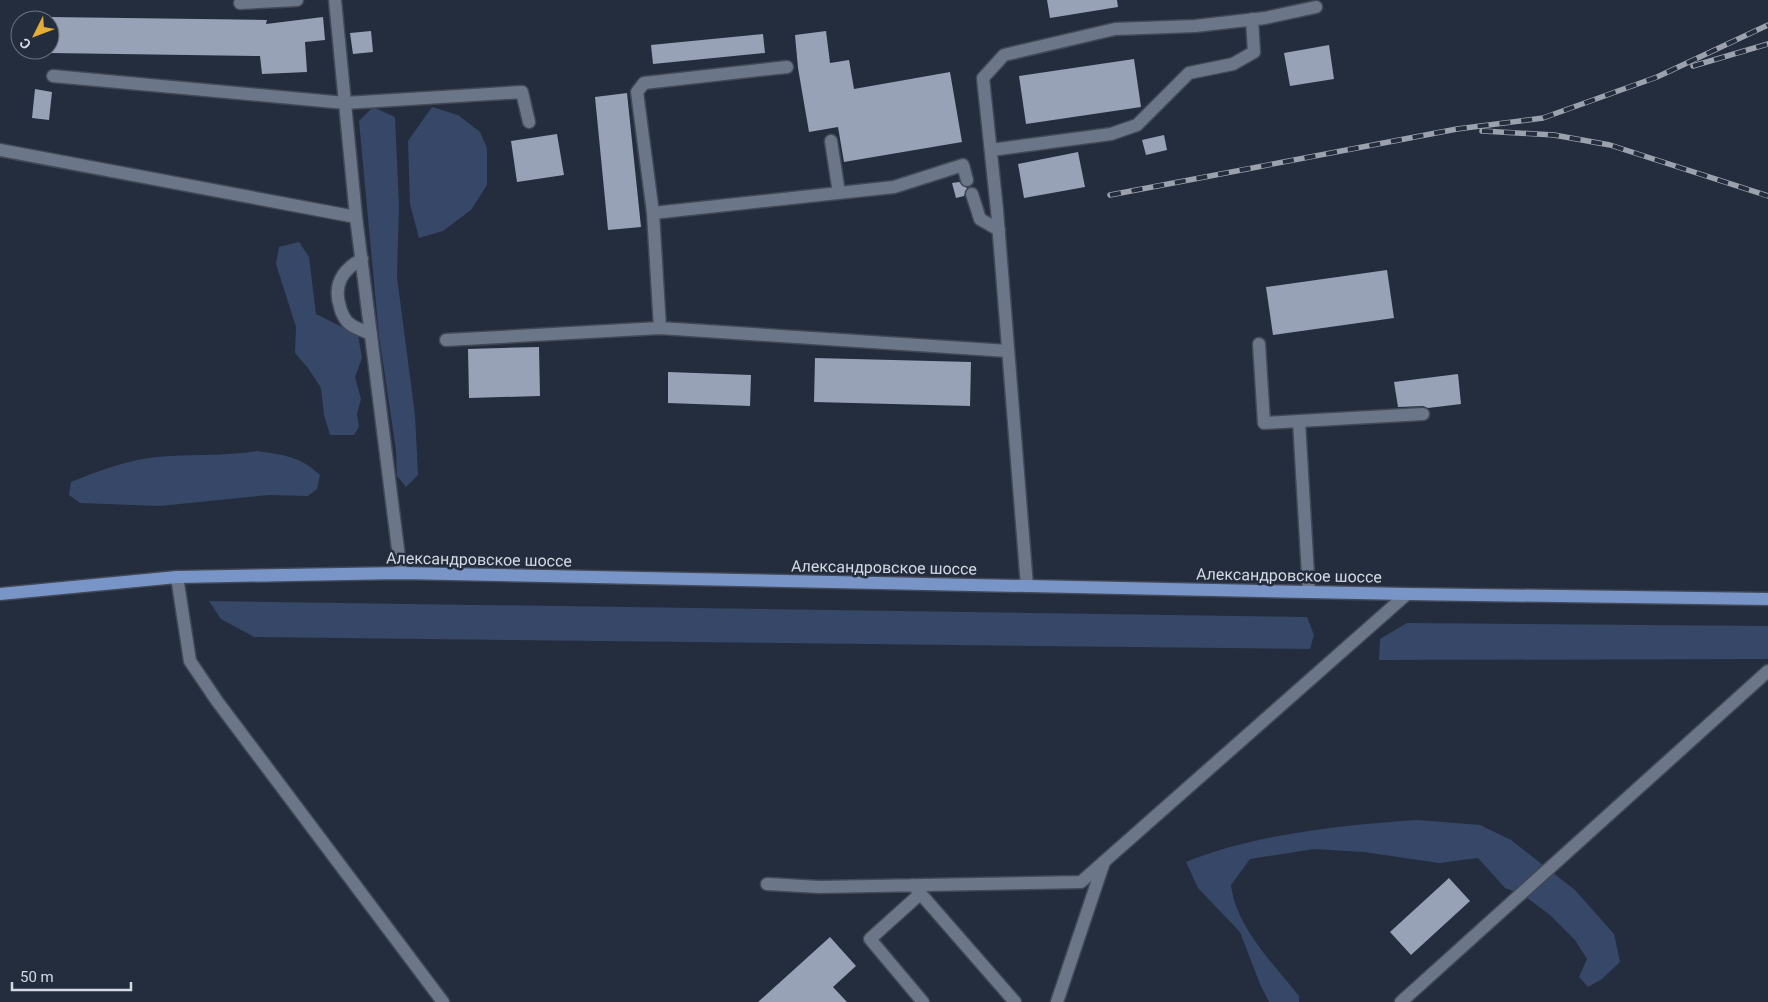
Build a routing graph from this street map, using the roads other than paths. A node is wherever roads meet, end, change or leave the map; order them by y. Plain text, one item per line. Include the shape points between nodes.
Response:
1 (297, 0) edge
2 (335, 0) edge
3 (240, 3) dead end
4 (1316, 7) dead end
5 (1252, 19) junction
6 (787, 67) dead end
7 (53, 76) dead end
8 (345, 103) junction
9 (529, 122) dead end
10 (831, 141) dead end
11 (0, 150) edge
12 (991, 150) junction
13 (967, 180) dead end
14 (839, 193) junction
15 (972, 194) dead end
16 (654, 213) junction
17 (356, 216) junction
18 (999, 230) junction
19 (362, 260) junction
20 (660, 328) junction
21 (371, 334) junction
22 (446, 340) dead end
23 (1258, 344) dead end
24 (1008, 351) junction
25 (1423, 414) dead end
26 (1299, 421) junction
27 (401, 573) junction
28 (177, 578) junction
29 (1027, 586) junction
30 (1309, 592) junction
31 (0, 594) edge
32 (1407, 594) junction
33 (1768, 599) edge
34 (1768, 671) edge
35 (1104, 862) junction
36 (767, 884) dead end
37 (916, 890) junction
38 (443, 1002) edge
39 (923, 1002) edge
40 (1015, 1002) edge
41 (1057, 1002) edge
42 (1401, 1002) edge

1 - 3 lane
2 - 8 lane
4 - 5 lane
5 - 12 lane via 1254,52 1233,64 1189,73 1137,125 1112,134
5 - 12 lane via 1195,26 1115,29 1004,55 983,78
6 - 16 lane via 644,83 637,92
7 - 8 lane
8 - 9 lane via 522,92
8 - 17 lane
10 - 14 lane
11 - 17 lane
12 - 18 lane
13 - 14 lane via 963,165 894,187
14 - 16 lane
15 - 18 lane via 980,219
16 - 20 lane
17 - 19 lane
18 - 24 lane
19 - 21 lane
19 - 21 lane via 348,267 338,282 337,298 349,323
20 - 22 lane
20 - 24 lane
21 - 27 lane
23 - 26 lane via 1264,422
24 - 29 lane
25 - 26 lane
26 - 30 lane
27 - 28 main road, Александровское шоссе
27 - 29 main road, Александровское шоссе
28 - 31 main road, Александровское шоссе
28 - 38 lane via 190,661 217,702
29 - 30 main road, Александровское шоссе
30 - 32 main road, Александровское шоссе
32 - 33 main road, Александровское шоссе
32 - 35 lane
34 - 42 lane
35 - 37 lane via 1081,882
35 - 41 lane
36 - 37 lane
37 - 39 lane via 870,939
37 - 40 lane

